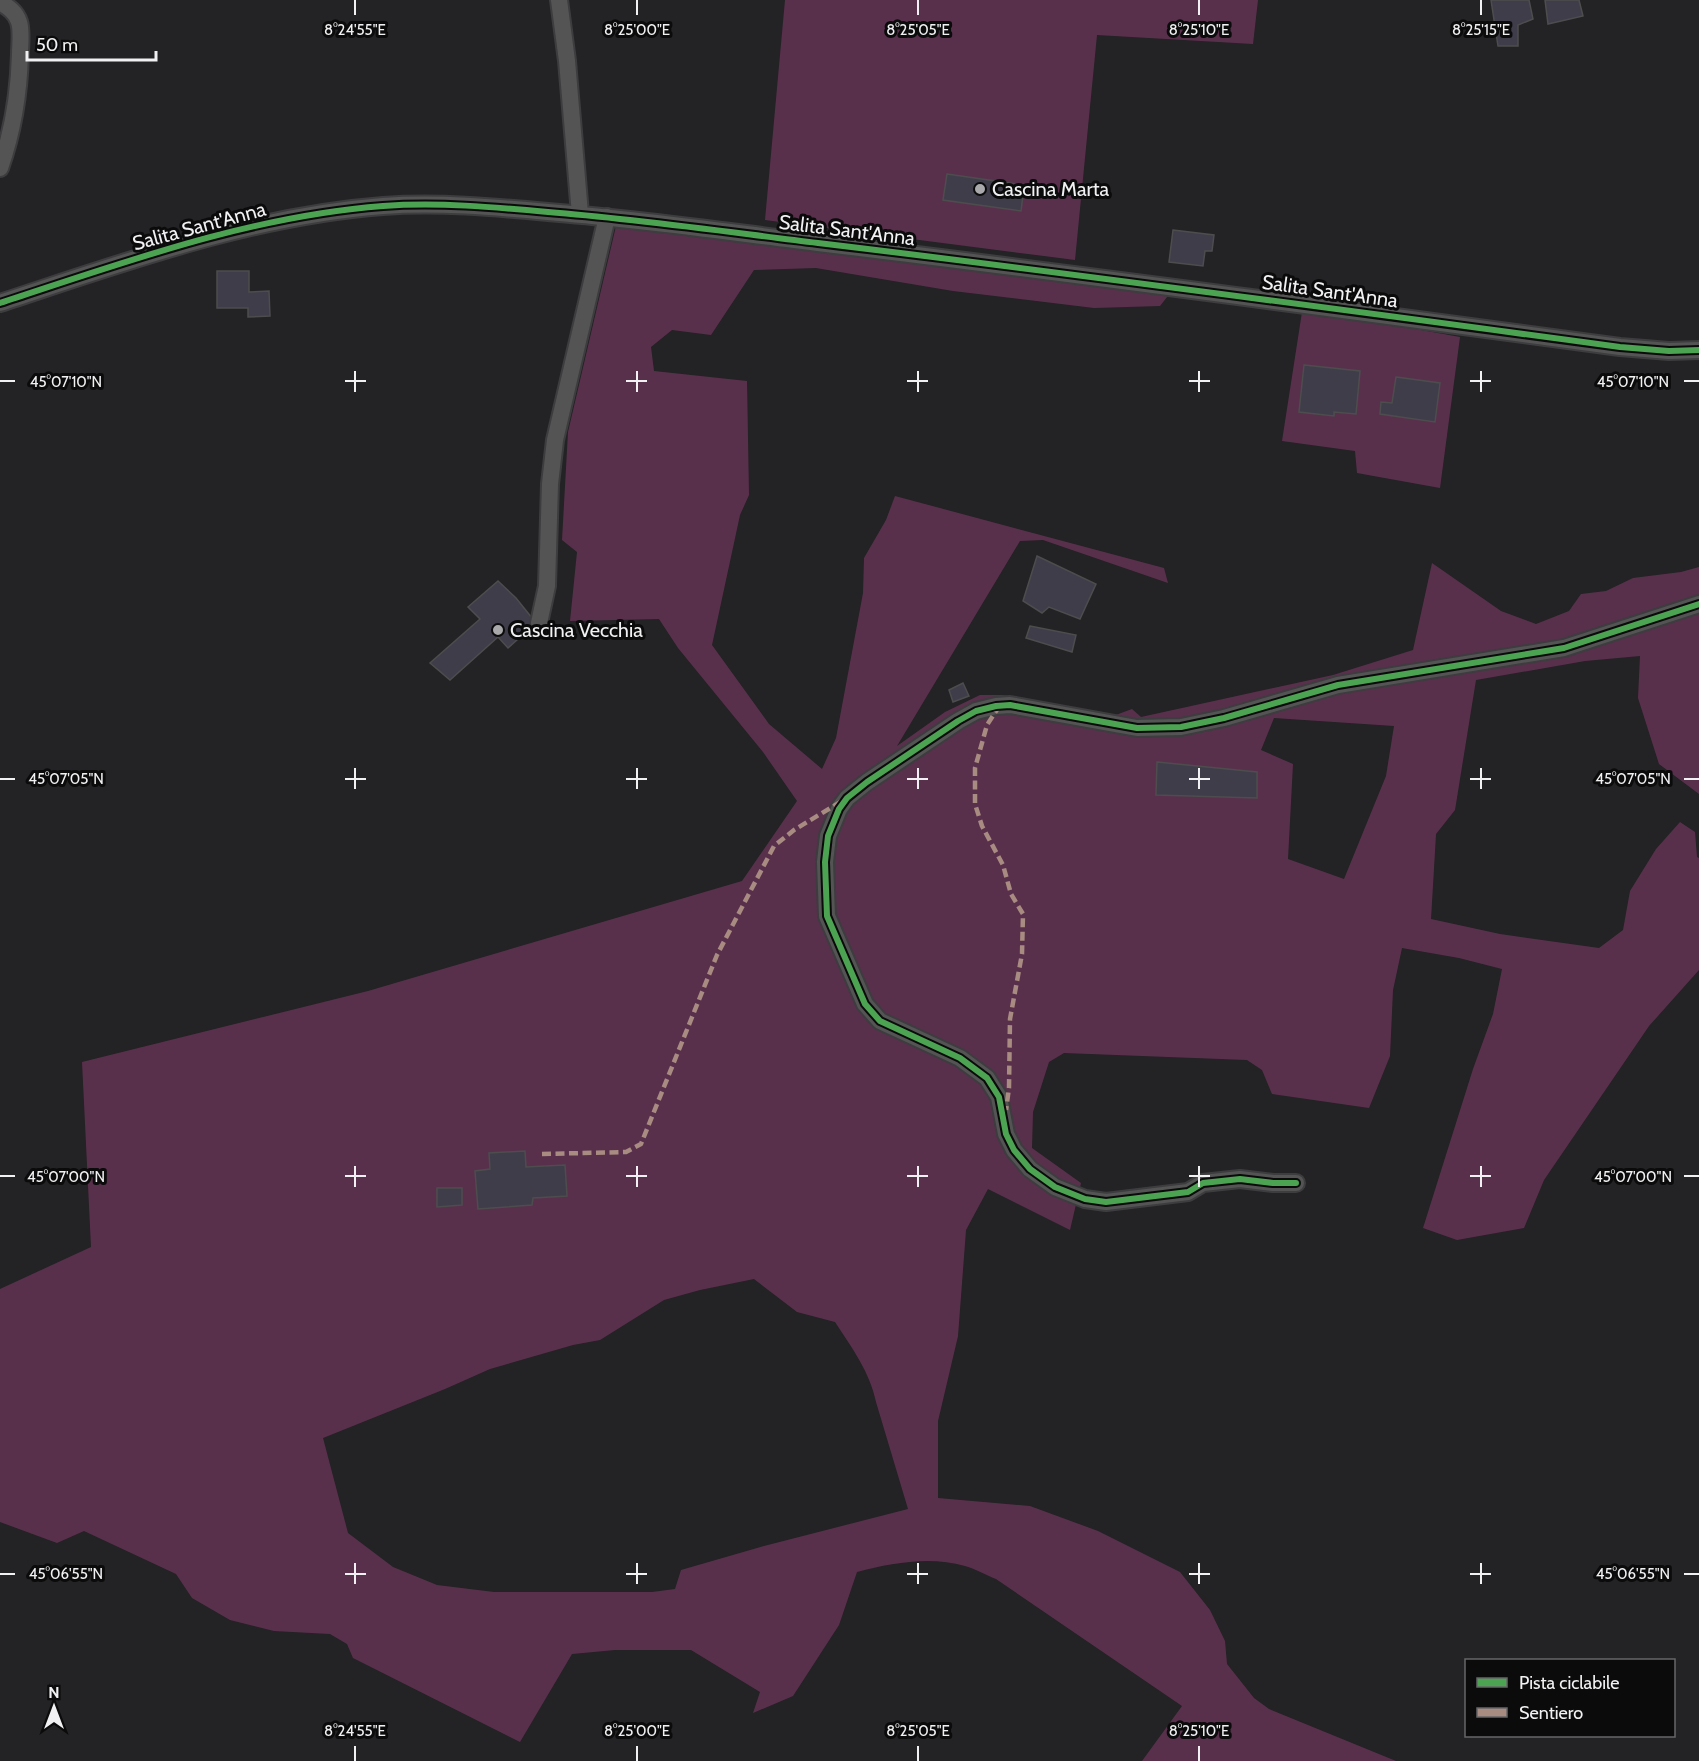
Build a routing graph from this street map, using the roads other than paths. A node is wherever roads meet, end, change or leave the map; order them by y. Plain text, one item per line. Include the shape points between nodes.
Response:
1 (559, 0) edge
2 (0, 2) edge
3 (0, 168) edge
4 (580, 214) junction
5 (607, 217) junction
6 (0, 303) edge
7 (1699, 350) edge
8 (1699, 604) edge
9 (539, 623) dead end
10 (1296, 1183) dead end

1 - 4 street
2 - 3 street via 20,23 21,37 13,124
4 - 5 street, Salita Sant'Anna
4 - 6 street, Salita Sant'Anna via 423,205 381,206 309,216 249,227 123,262
5 - 7 street, Salita Sant'Anna via 1215,292 1620,347
5 - 9 street via 555,440 547,586
8 - 10 street via 1564,648 1338,685 1181,727 1137,728 1010,705 996,706 958,721 867,782 839,808 828,836 825,862 827,916 865,1004 880,1021 960,1058 987,1077 999,1097 1006,1134 1030,1168 1055,1187 1085,1199 1107,1202 1188,1192 1203,1183 1240,1179

